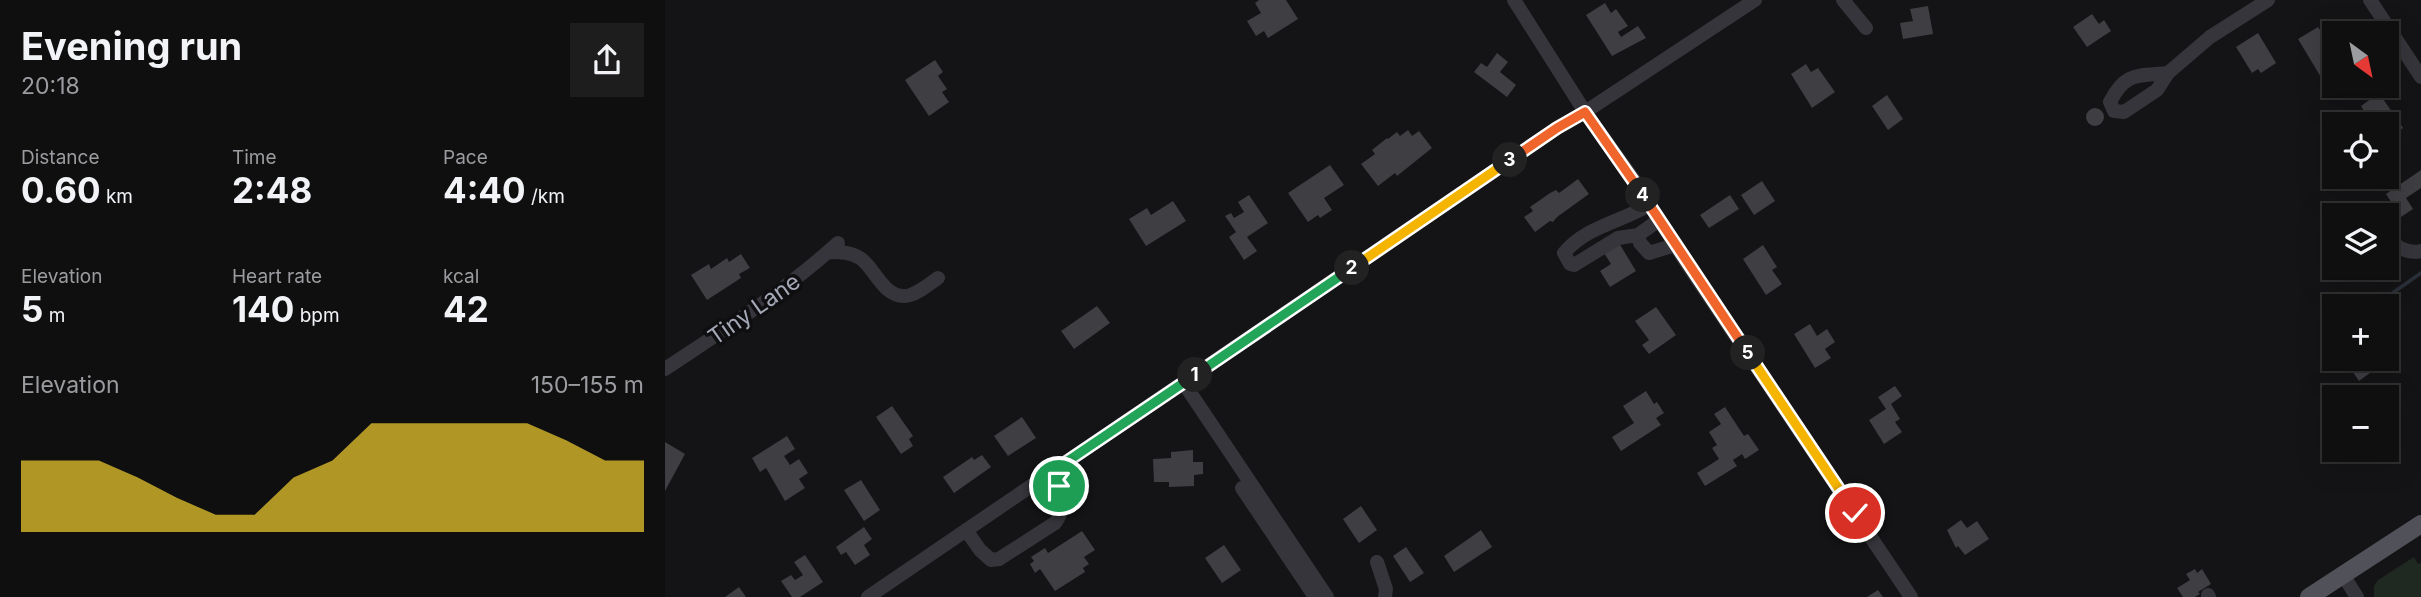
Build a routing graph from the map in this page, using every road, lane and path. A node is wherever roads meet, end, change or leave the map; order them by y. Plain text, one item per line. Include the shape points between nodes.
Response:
1 (1514, 0) edge
2 (1755, 0) edge
3 (1843, 0) edge
4 (2268, 0) edge
5 (2371, 0) edge
6 (1866, 28) dead end
7 (2168, 73) dead end
8 (2421, 77) edge
9 (1585, 112) junction
10 (1649, 205) junction
11 (1659, 220) junction
12 (1638, 235) junction
13 (1675, 245) junction
14 (2399, 247) edge
15 (2421, 251) edge
16 (938, 278) dead end
17 (667, 365) edge
18 (1179, 385) junction
19 (1050, 473) junction
20 (2421, 524) edge
21 (966, 530) junction
22 (1377, 562) dead end
23 (2343, 575) junction
24 (877, 594) edge
25 (1315, 597) edge
26 (1327, 597) edge
27 (1385, 597) edge
28 (1911, 597) edge
29 (2309, 597) edge
30 (2357, 597) edge

1 - 9 street
2 - 9 street
3 - 6 street
4 - 7 street via 2210,37
5 - 8 street
9 - 10 street
9 - 18 street
10 - 11 street
10 - 12 street via 1579,239 1565,253 1566,258 1574,265 1619,238
11 - 12 street
11 - 13 street
12 - 13 street via 1649,253
13 - 28 street
14 - 15 street
16 - 17 street, Tiny Lane via 907,296 896,295 863,260 833,247 762,304
18 - 19 street
18 - 25 street
18 - 26 street
19 - 21 street
19 - 21 street via 1059,486 1063,506 1055,523 991,560
20 - 23 main road
21 - 24 street
22 - 27 street
23 - 29 main road
23 - 30 street

